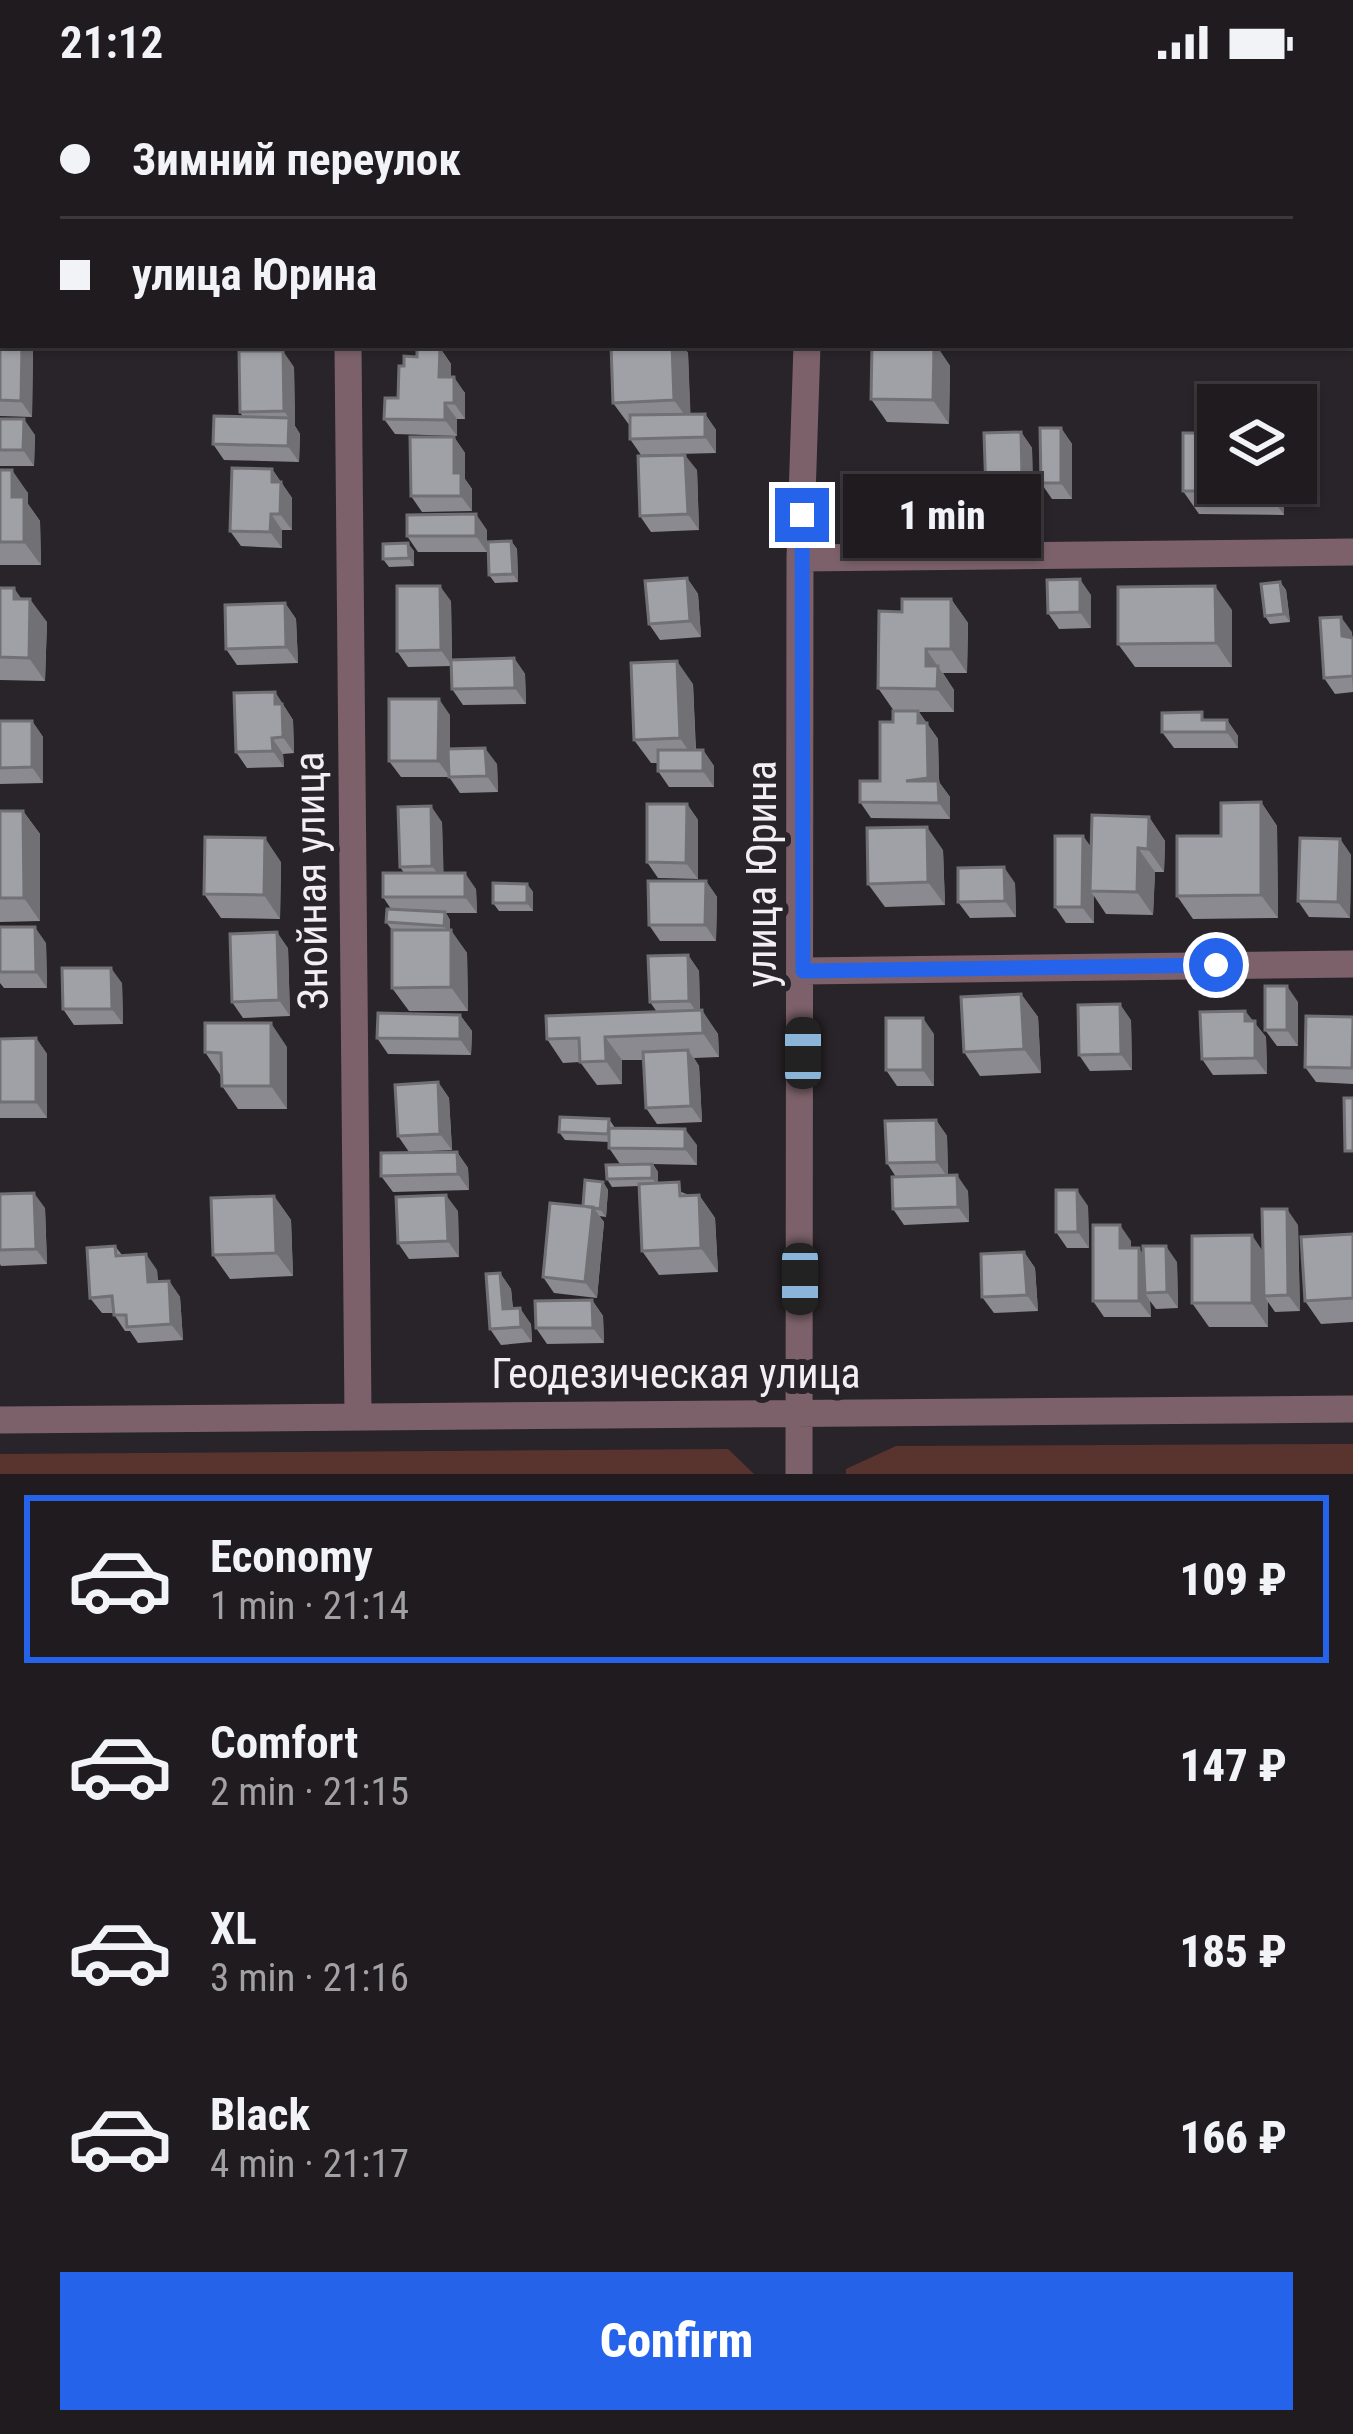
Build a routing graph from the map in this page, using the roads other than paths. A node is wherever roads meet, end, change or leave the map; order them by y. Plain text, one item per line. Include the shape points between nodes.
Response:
1 (348, 348) edge
2 (807, 348) edge
3 (1353, 552) edge
4 (800, 558) junction
5 (1353, 964) edge
6 (803, 971) junction
7 (1353, 1409) edge
8 (799, 1415) junction
9 (358, 1416) junction
10 (0, 1420) edge
11 (799, 1474) edge

1 - 9 street, Знойная улица
2 - 4 street, улица Юрина
3 - 4 street
4 - 6 street, улица Юрина
5 - 6 street
6 - 8 street, улица Юрина
7 - 8 street, Геодезическая улица
8 - 9 street, Геодезическая улица
8 - 11 street, улица Юрина
9 - 10 street, Геодезическая улица

